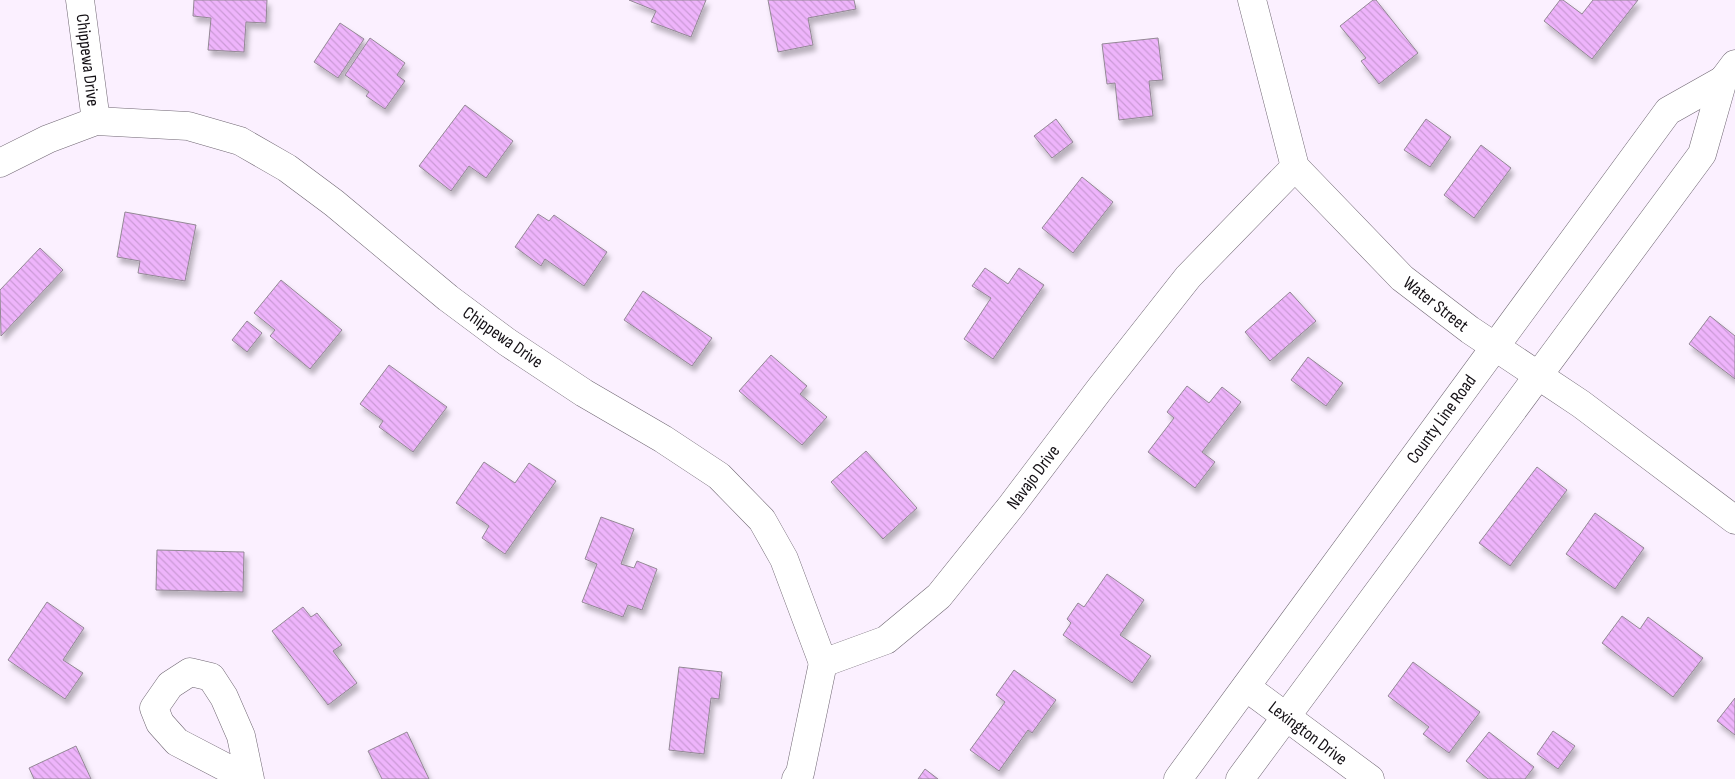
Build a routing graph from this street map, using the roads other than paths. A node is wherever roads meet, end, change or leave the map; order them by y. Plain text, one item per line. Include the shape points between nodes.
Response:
1 (80, 0) edge
2 (1252, 0) edge
3 (1729, 72) edge
4 (96, 121) junction
5 (0, 163) edge
6 (1295, 167) junction
7 (1494, 347) junction
8 (1538, 375) junction
9 (1735, 520) edge
10 (823, 663) junction
11 (1246, 687) junction
12 (1287, 717) junction
13 (796, 779) edge
14 (1178, 779) edge
15 (1240, 779) edge
16 (1370, 779) edge

1 - 4 street, Chippewa Drive
2 - 6 street, Water Street
3 - 7 street, County Line Road via 1668,111
3 - 8 street, County Line Road via 1702,154
4 - 5 street, Chippewa Drive via 48,139
4 - 10 street, Chippewa Drive via 188,126 240,141 272,159 334,203 506,342 584,393 664,438 719,476 762,520 771,535 784,559
6 - 7 street, Water Street via 1402,278
6 - 10 street, Navajo Drive via 1188,277 939,596 886,640
7 - 8 street, Water Street
7 - 11 street, County Line Road
8 - 9 street, Water Street
8 - 12 street, County Line Road
10 - 13 street via 800,773
11 - 12 street, Lexington Drive
11 - 14 street, County Line Road
12 - 15 street, County Line Road
12 - 16 street, Lexington Drive

